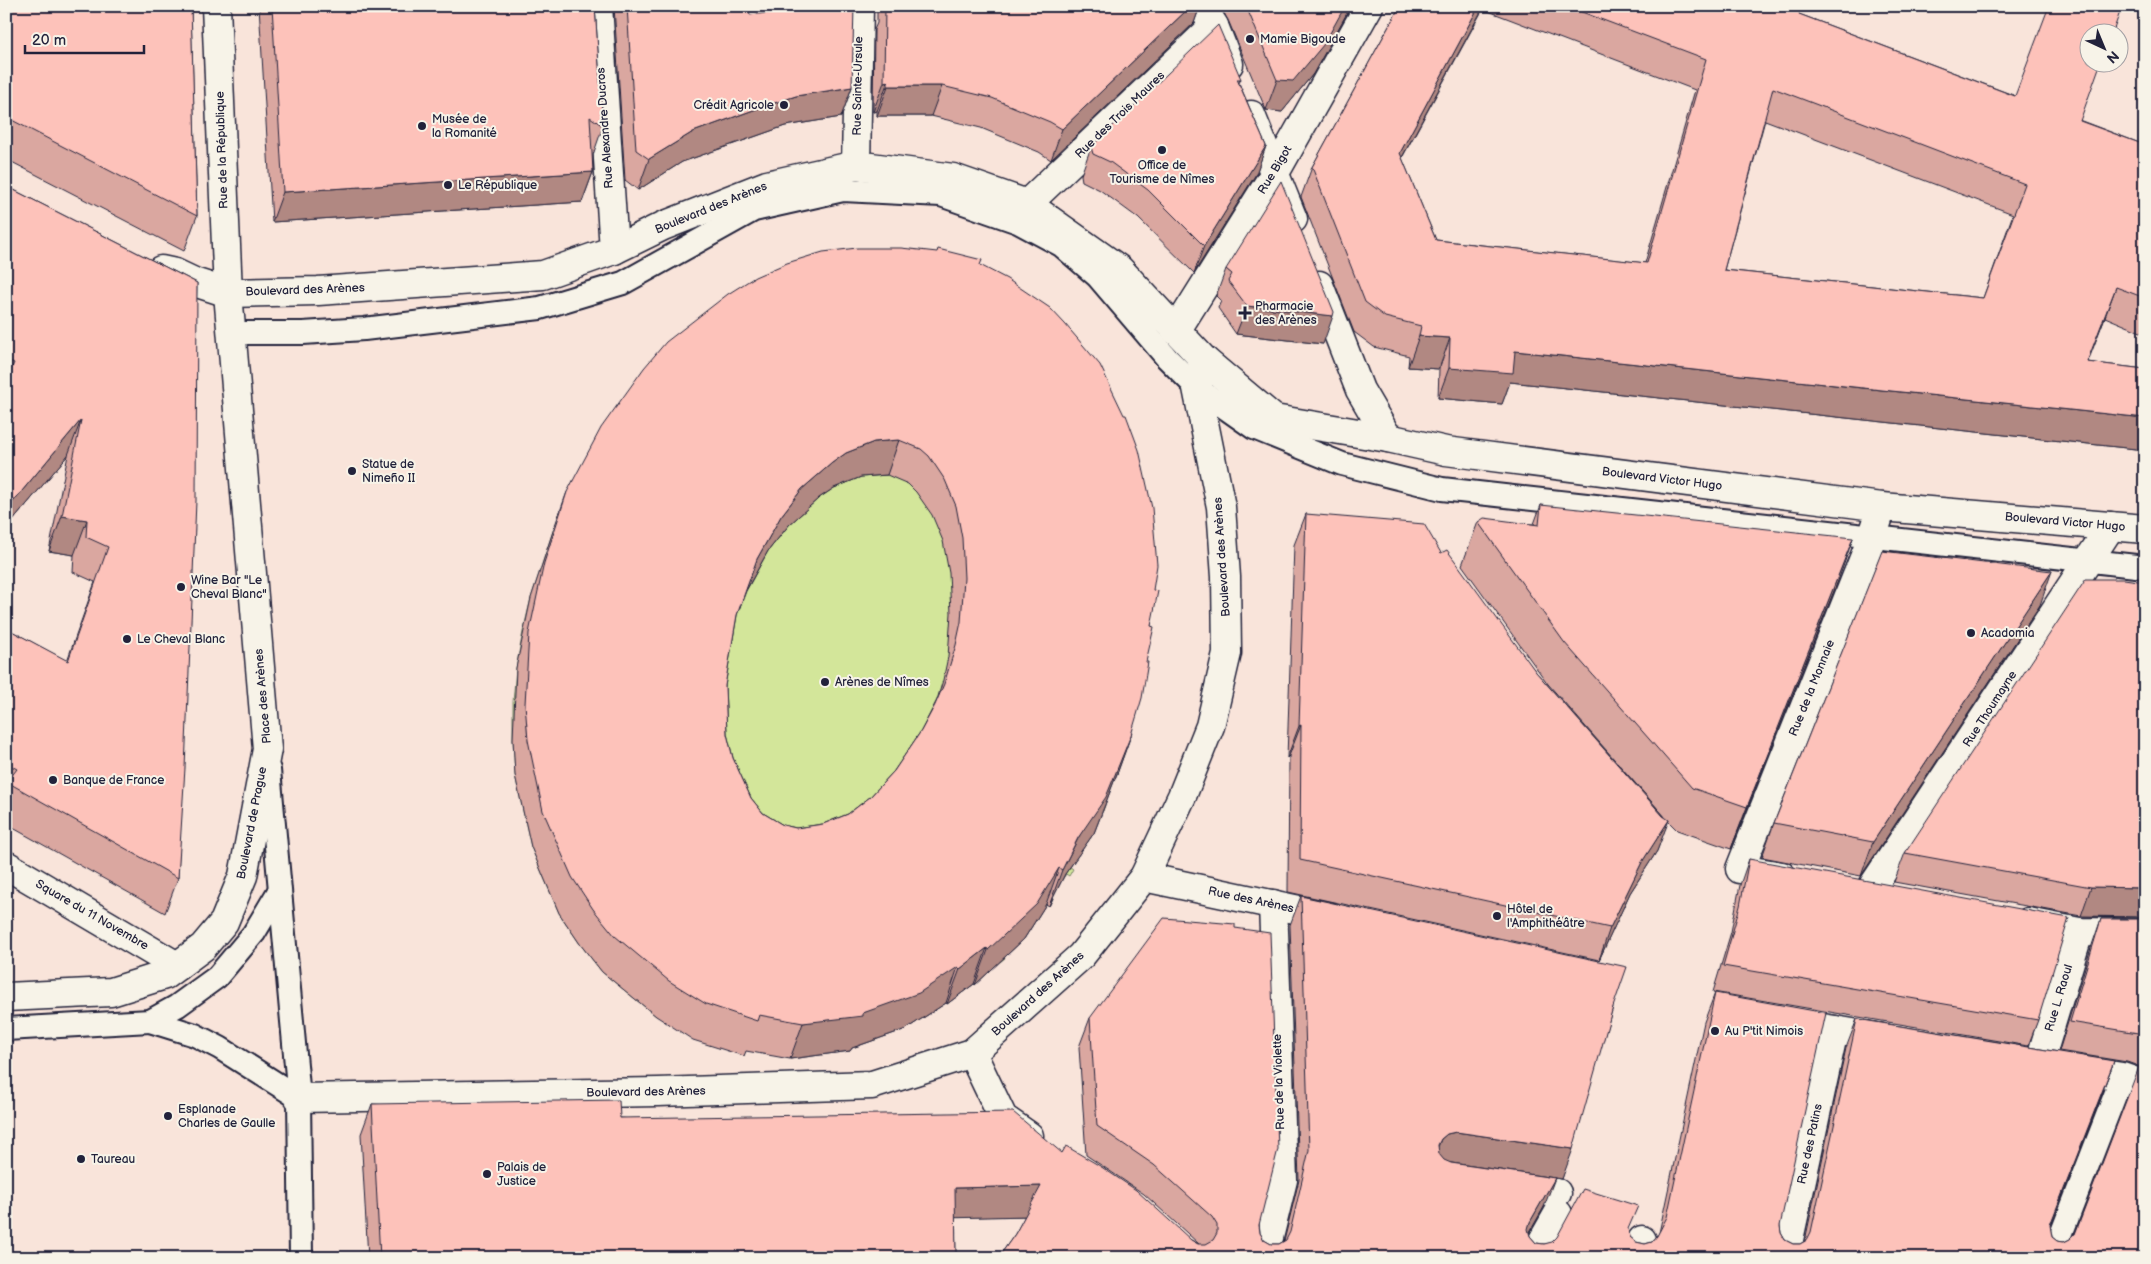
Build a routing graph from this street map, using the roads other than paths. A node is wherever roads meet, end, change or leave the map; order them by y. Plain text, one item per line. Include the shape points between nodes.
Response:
1 (216, 6) edge
2 (598, 6) edge
3 (859, 6) edge
4 (1369, 6) edge
5 (1208, 16) edge
6 (856, 165) junction
7 (1274, 173) junction
8 (1026, 204) junction
9 (614, 250) junction
10 (140, 265) edge
11 (228, 293) junction
12 (1176, 331) junction
13 (231, 333) junction
14 (1204, 360) junction
15 (1197, 388) junction
16 (1388, 438) junction
17 (1882, 507) junction
18 (2111, 526) junction
19 (2145, 528) edge
20 (1872, 538) junction
21 (2087, 562) junction
22 (2145, 567) edge
23 (267, 749) junction
24 (6, 865) edge
25 (1144, 877) junction
26 (1805, 880) edge
27 (1841, 887) edge
28 (279, 891) junction
29 (1869, 892) junction
30 (1898, 897) edge
31 (1273, 904) junction
32 (2003, 917) edge
33 (1360, 923) edge
34 (2079, 932) junction
35 (2145, 933) edge
36 (177, 966) junction
37 (6, 997) edge
38 (1766, 1018) edge
39 (150, 1021) junction
40 (6, 1029) edge
41 (1834, 1030) junction
42 (1912, 1043) edge
43 (972, 1053) junction
44 (2133, 1081) edge
45 (299, 1098) junction
46 (1053, 1151) edge
47 (1491, 1184) edge
48 (301, 1258) edge
49 (1264, 1258) edge
50 (1533, 1258) edge
51 (1785, 1258) edge
52 (2052, 1258) edge

1 - 11 street, Rue de la République
2 - 9 street, Rue Alexandre Ducros
3 - 6 street, Rue Sainte-Ursule
4 - 7 street, Rue Bigot
5 - 7 street
5 - 8 street, Rue des Trois Maures
6 - 8 street, Boulevard des Arènes via 953,178
6 - 9 street, Boulevard des Arènes via 767,185 663,226
7 - 12 street, Rue Bigot
7 - 16 street via 1360,390
8 - 12 street, Boulevard des Arènes via 1120,270
9 - 11 street, Boulevard des Arènes via 543,275 318,291
10 - 11 street, Boulevard des Arènes via 175,273
11 - 13 street, Place des Arènes
12 - 14 street, Boulevard des Arènes
13 - 15 lane via 364,329 540,308 623,283 754,210 843,190 941,194 1018,222 1061,245 1098,277
13 - 23 street, Place des Arènes
14 - 15 street, Boulevard des Arènes
14 - 16 street, Boulevard Victor Hugo via 1274,419
15 - 20 lane via 1254,428 1342,464 1442,489
15 - 25 street, Boulevard des Arènes via 1221,507 1227,653 1210,726
16 - 17 street, Boulevard Victor Hugo via 1446,451
17 - 18 street, Boulevard Victor Hugo
17 - 20 street, Rue de la Monnaie
18 - 19 street, Boulevard Victor Hugo
18 - 21 street, Rue Thoumayne
20 - 21 lane
20 - 26 street, Rue de la Monnaie via 1740,869
21 - 22 lane
21 - 29 street, Rue Thoumayne
23 - 28 lane, Place des Arènes
23 - 36 street, Boulevard de Prague via 243,876 224,922 203,947
24 - 36 street, Square du 11 Novembre
25 - 31 street, Rue des Arènes
25 - 43 street, Boulevard des Arènes via 1082,956
27 - 29 street
28 - 39 lane via 254,933 228,966 177,1006
28 - 45 lane, Place des Arènes
29 - 30 street
31 - 33 street, Rue des Arènes
31 - 49 street, Rue de la Violette via 1283,1180
32 - 34 street
34 - 35 street
34 - 44 street, Rue L. Raoul via 2029,1062
36 - 37 street, Boulevard de Prague via 165,975 111,992
38 - 41 street
39 - 40 lane
39 - 45 lane via 195,1035
41 - 42 street
41 - 51 street, Rue des Patins
43 - 45 street, Boulevard des Arènes via 872,1086
43 - 46 street via 1003,1118
44 - 52 lane
45 - 48 lane, Place des Arènes
47 - 50 street via 1558,1204

